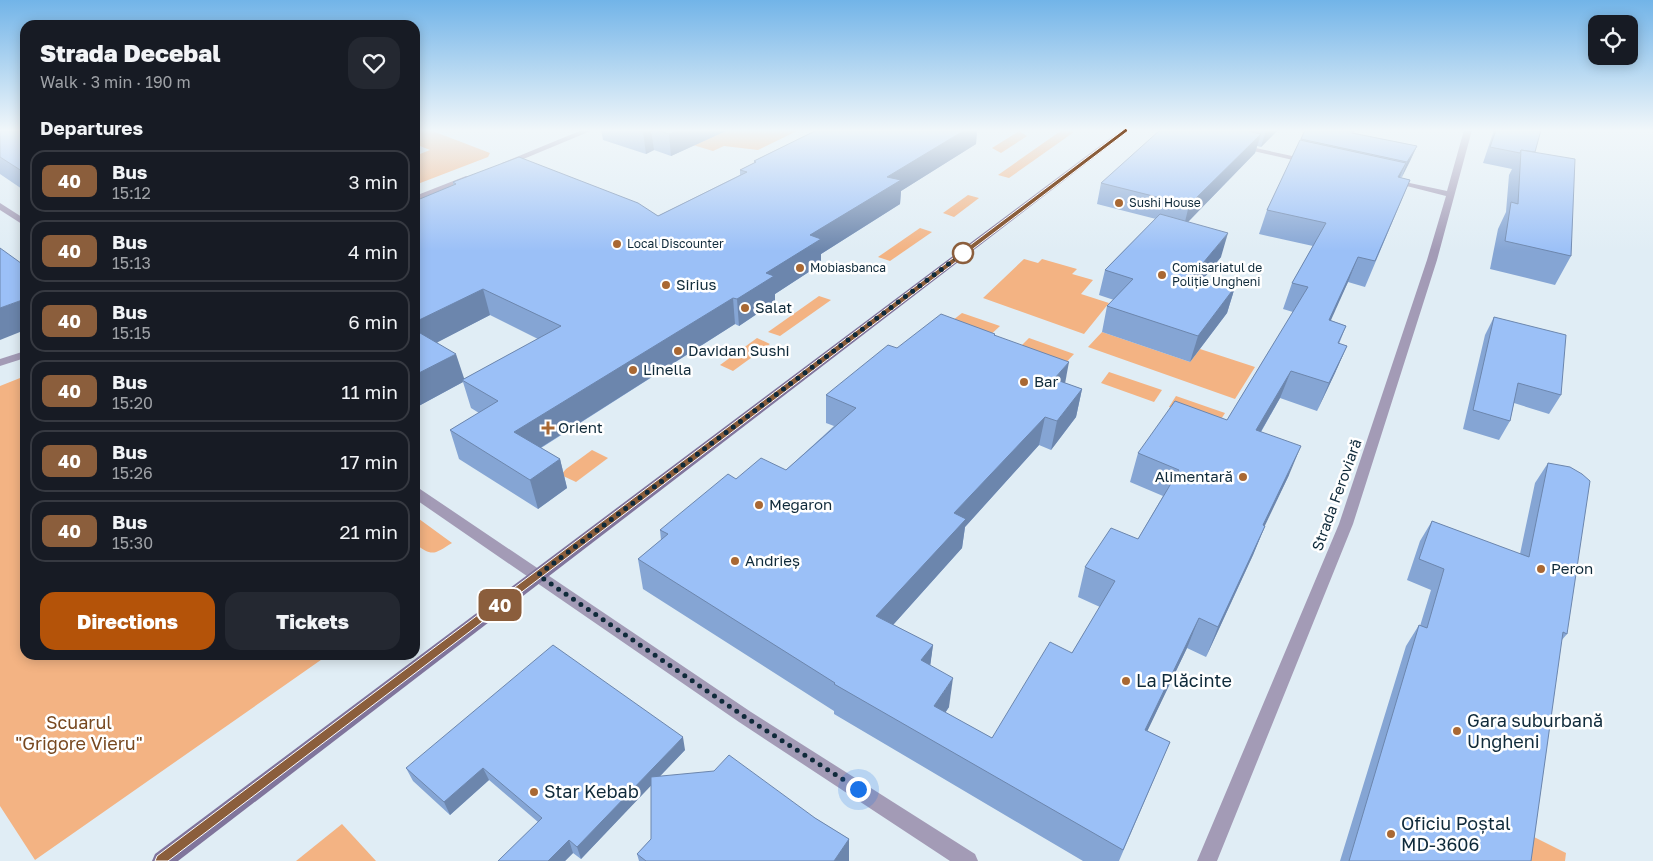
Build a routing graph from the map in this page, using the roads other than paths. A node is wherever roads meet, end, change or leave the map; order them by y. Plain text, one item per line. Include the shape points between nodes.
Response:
1 (1073, 170) edge
2 (1457, 170) edge
3 (480, 173) edge
4 (1378, 178) edge
5 (1450, 194) junction
6 (420, 196) edge
7 (0, 206) edge
8 (20, 220) edge
9 (20, 356) edge
10 (0, 364) edge
11 (420, 495) edge
12 (538, 575) junction
13 (162, 861) edge
14 (968, 861) edge
15 (1207, 861) edge

1 - 12 street
2 - 5 street, Strada Feroviară
3 - 6 street
4 - 5 street
5 - 15 street, Strada Feroviară via 1432,260 1346,524
7 - 8 street
9 - 10 street
11 - 12 street
12 - 13 street
12 - 14 street via 745,717

